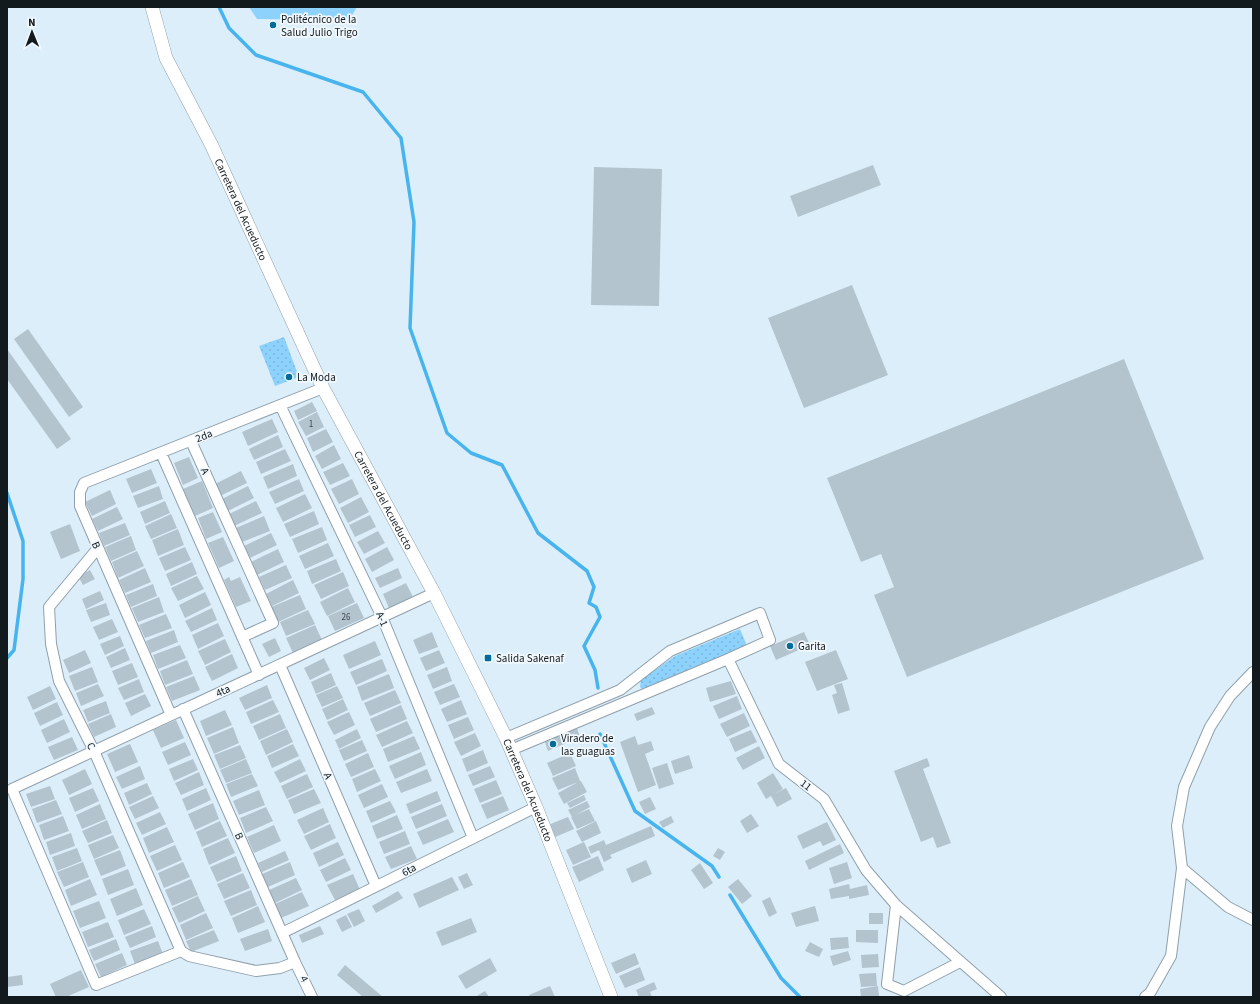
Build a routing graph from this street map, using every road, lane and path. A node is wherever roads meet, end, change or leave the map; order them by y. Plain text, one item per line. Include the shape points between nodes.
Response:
1 (152, 7) edge
2 (324, 388) junction
3 (280, 405) junction
4 (191, 441) junction
5 (161, 453) junction
6 (84, 483) joint
7 (98, 548) junction
8 (434, 594) junction
9 (382, 618) junction
10 (242, 637) junction
11 (728, 659) junction
12 (280, 665) junction
13 (1253, 672) edge
14 (258, 675) junction
15 (183, 709) junction
16 (171, 715) junction
17 (506, 738) junction
18 (511, 750) junction
19 (94, 751) junction
20 (536, 807) junction
21 (473, 838) junction
22 (1182, 868) junction
23 (376, 886) junction
24 (896, 905) junction
25 (1253, 920) edge
26 (282, 933) junction
27 (181, 951) junction
28 (295, 962) junction
29 (960, 962) junction
30 (312, 997) edge
31 (611, 997) edge
32 (1001, 997) edge
33 (1145, 997) edge

1 - 2 street, Carretera del Acueducto via 166,58 211,144
2 - 3 street, 2da
2 - 8 street, Carretera del Acueducto
3 - 4 street, 2da
3 - 9 street, A-1
4 - 5 street, 2da
4 - 10 street, A via 273,624
5 - 6 street, 2da
5 - 10 street
6 - 7 street, B via 80,492 80,506
7 - 16 street, B
7 - 19 street, C via 49,607 51,644 59,681
8 - 9 street, 4ta
8 - 17 street, Carretera del Acueducto
9 - 12 street, 4ta
9 - 21 street, A-1
10 - 14 street
11 - 17 street via 770,640 760,613 670,651 620,690
11 - 18 street
11 - 24 street, 11 via 779,764 824,799 866,870
12 - 14 street, 4ta
12 - 23 street, A
13 - 22 street via 1230,696 1210,727 1184,787 1177,826
14 - 15 street, 4ta
15 - 16 street, 4ta
15 - 26 street, B
16 - 19 street, 4ta
17 - 18 street, Carretera del Acueducto
18 - 20 street, Carretera del Acueducto
19 - 27 street, C
19 - 27 street, 4ta via 12,788 96,985
20 - 21 street, 6ta
20 - 31 street, Carretera del Acueducto
21 - 23 street, 6ta
22 - 25 street via 1228,907
22 - 33 street via 1171,956 1150,993
23 - 26 street, 6ta
24 - 29 street, 11
24 - 29 street via 887,984 904,991
26 - 28 street, B
27 - 28 street via 189,956 256,971 280,968
28 - 30 street, 4
29 - 32 street, 11

